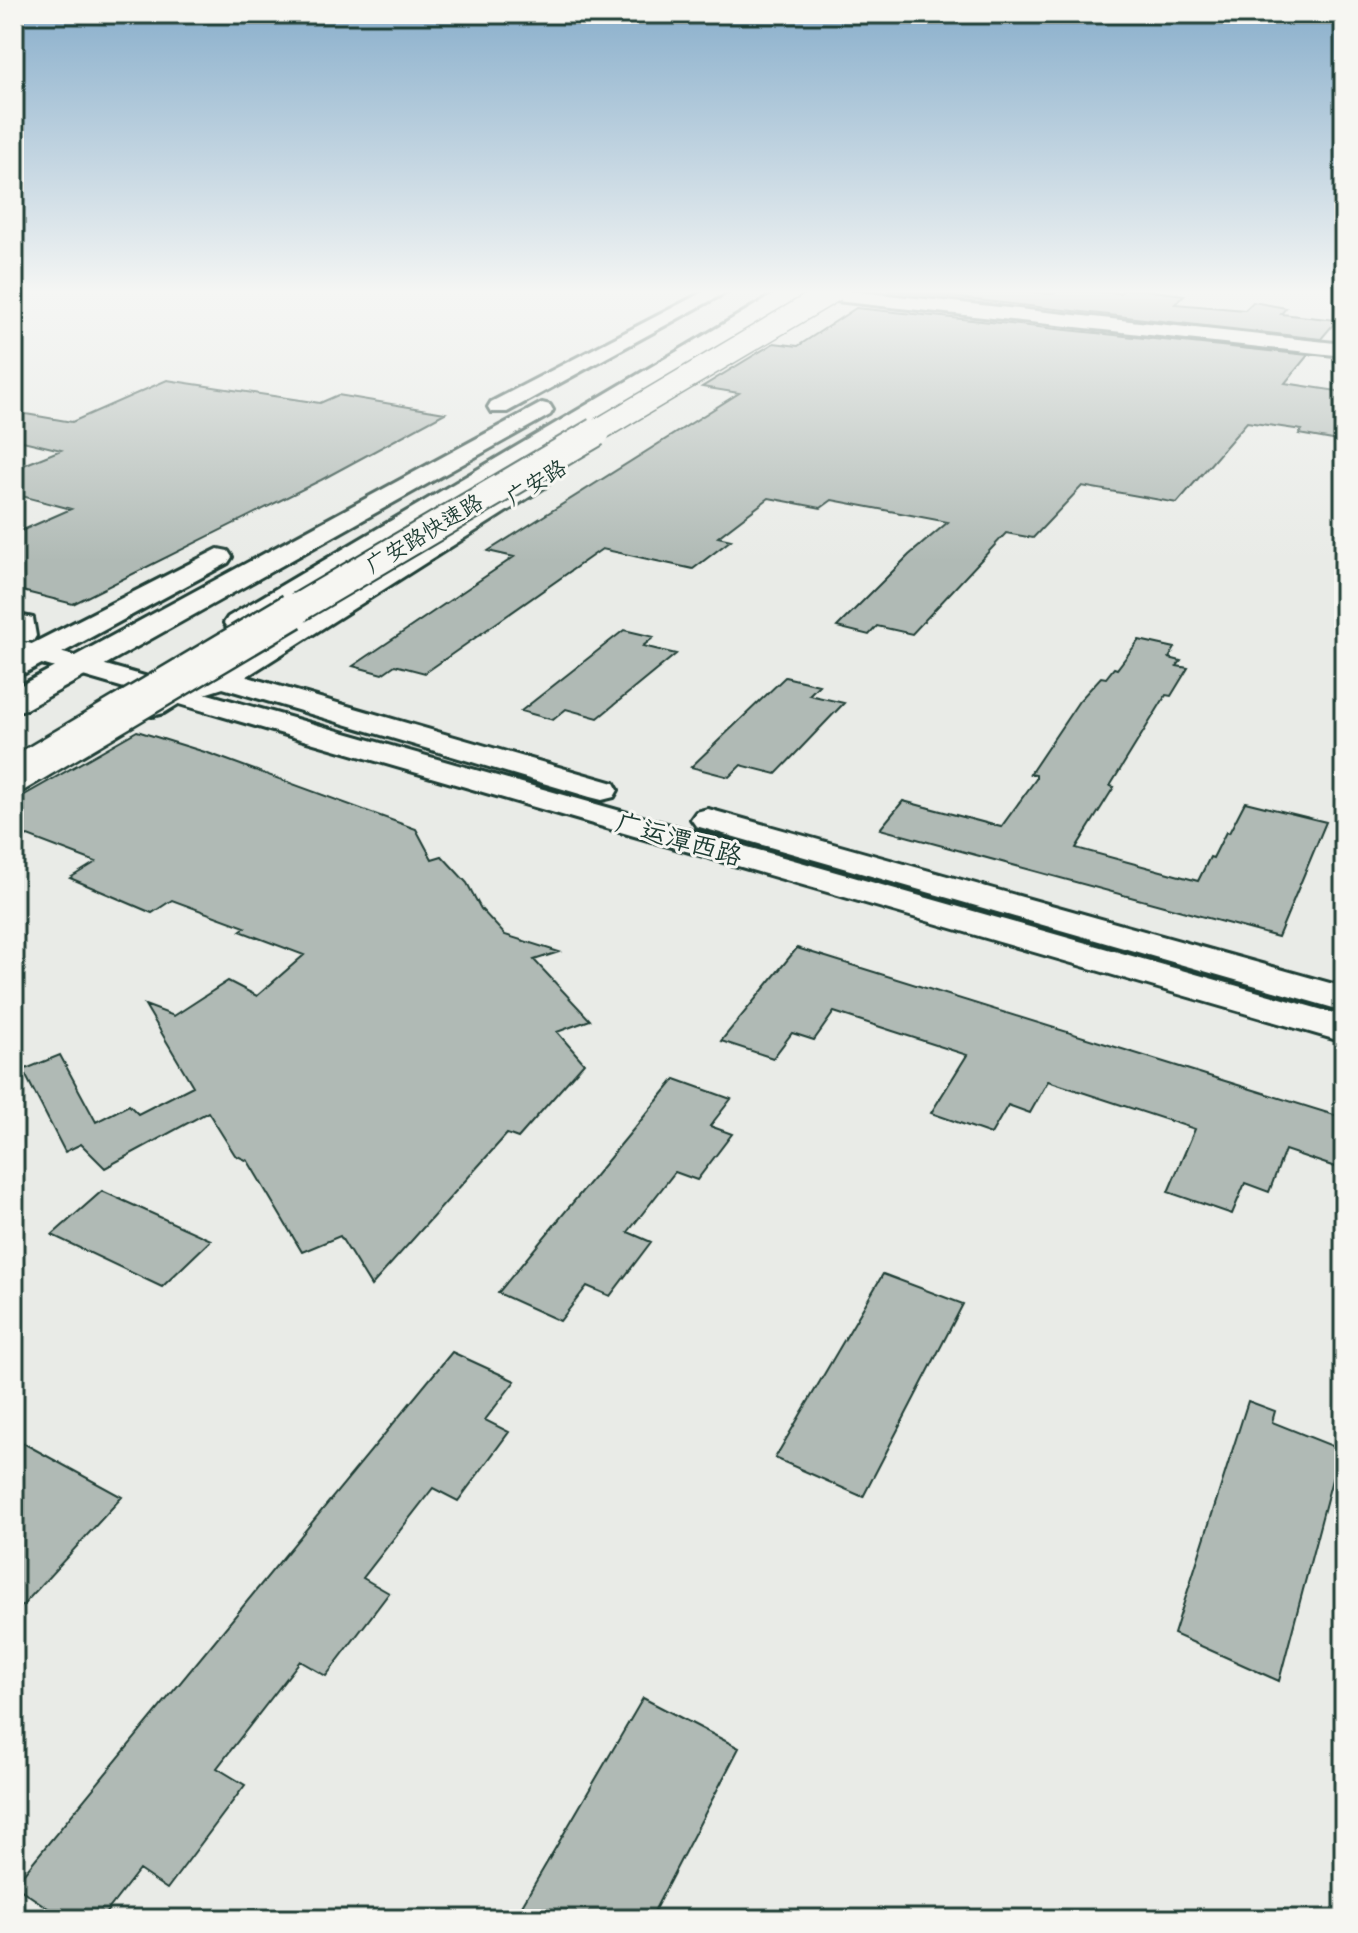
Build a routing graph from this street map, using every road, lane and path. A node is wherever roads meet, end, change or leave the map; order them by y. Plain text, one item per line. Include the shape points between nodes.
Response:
1 (552, 380) edge
2 (595, 380) edge
3 (651, 380) edge
4 (652, 380) edge
5 (689, 380) edge
6 (698, 380) edge
7 (418, 451) dead end
8 (236, 547) dead end
9 (39, 647) edge
10 (172, 678) junction
11 (222, 678) junction
12 (139, 683) junction
13 (14, 702) edge
14 (14, 748) edge
15 (14, 756) edge
16 (14, 776) edge
17 (14, 789) edge
18 (1344, 999) edge
19 (1344, 1029) edge

1 - 7 main road
2 - 9 main road
3 - 14 highway, 广安路快速路
4 - 10 main road
5 - 16 highway, 广安路快速路, bridge
6 - 11 main road, 广安路
8 - 9 main road
9 - 10 street, 广运潭西路
9 - 12 street, 广运潭西路
9 - 13 main road
10 - 11 street, 广运潭西路
10 - 12 street, 广运潭西路
10 - 17 main road
10 - 19 street, 广运潭西路
11 - 18 street, 广运潭西路
12 - 15 main road

